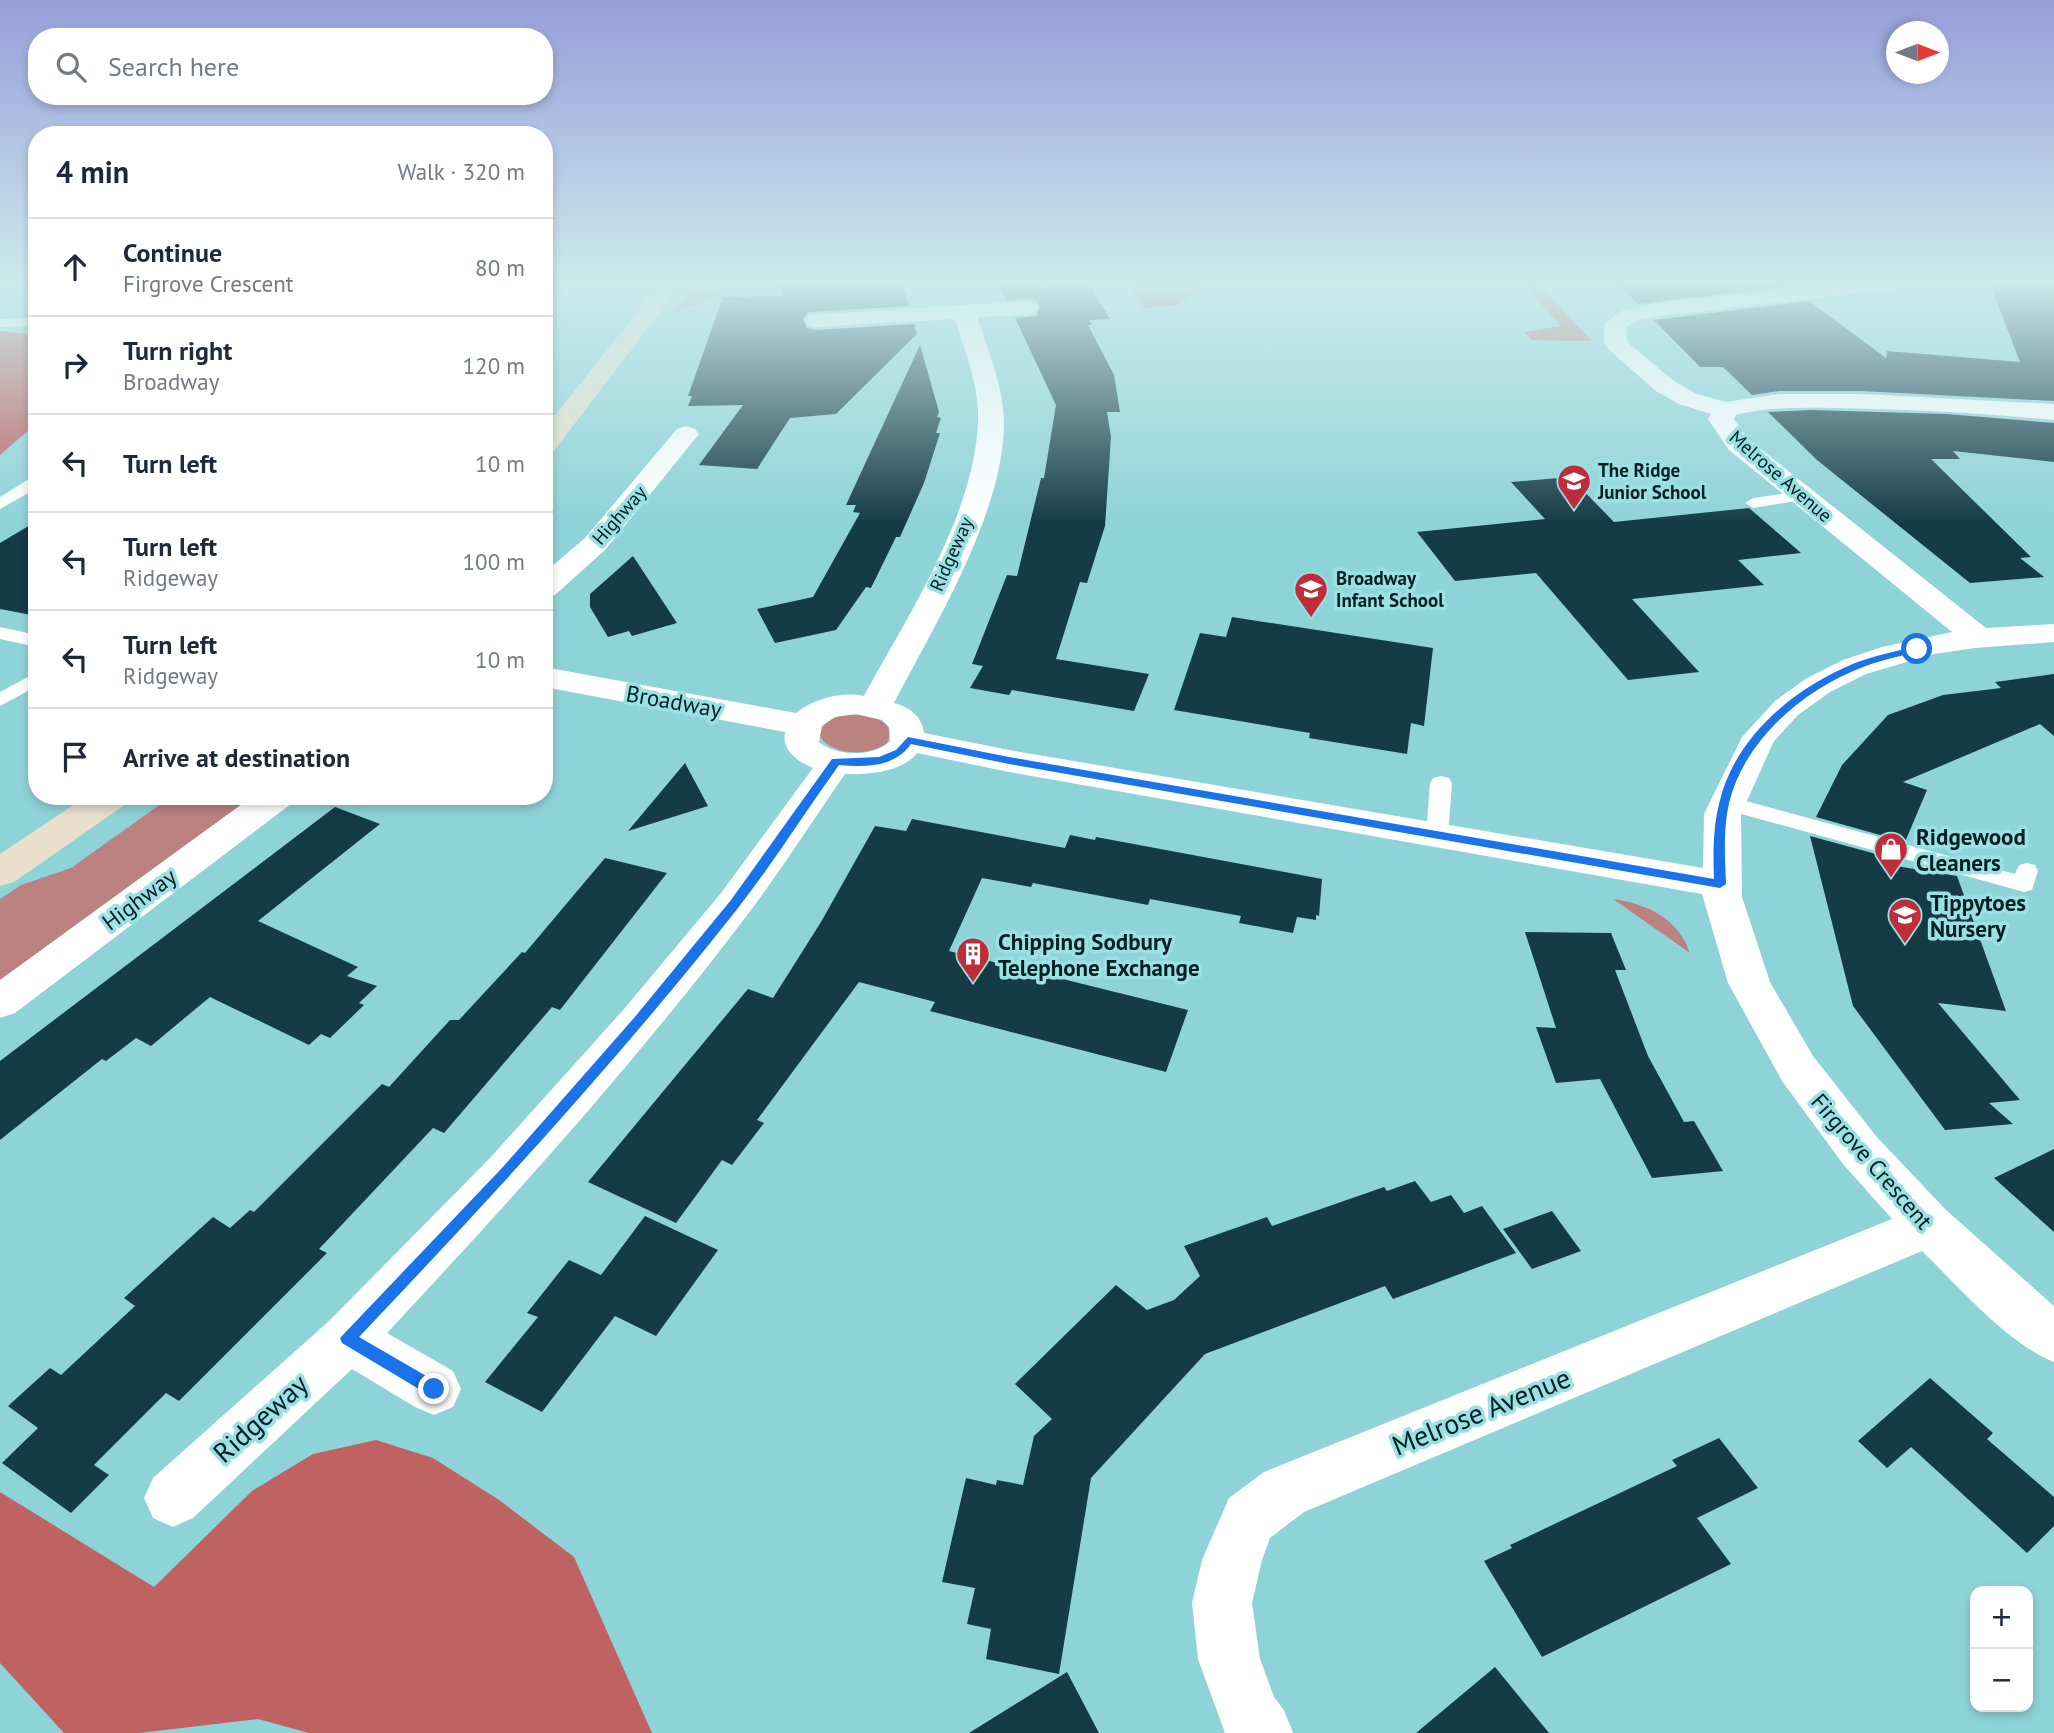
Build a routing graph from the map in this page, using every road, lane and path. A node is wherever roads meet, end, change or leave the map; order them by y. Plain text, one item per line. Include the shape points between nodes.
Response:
1 (610, 362) edge
2 (979, 362) edge
3 (1637, 362) edge
4 (1726, 410) junction
5 (2054, 412) edge
6 (553, 434) edge
7 (686, 434) dead end
8 (28, 487) edge
9 (1802, 496) junction
10 (2, 502) edge
11 (1753, 503) dead end
12 (553, 581) edge
13 (0, 633) edge
14 (2054, 633) edge
15 (1979, 638) junction
16 (28, 639) edge
17 (553, 679) edge
18 (28, 684) edge
19 (0, 701) edge
20 (875, 706) junction
21 (804, 725) junction
22 (908, 740) junction
23 (836, 761) junction
24 (1441, 783) dead end
25 (1724, 802) junction
26 (100, 805) edge
27 (266, 805) edge
28 (1437, 835) junction
29 (2027, 871) dead end
30 (0, 873) edge
31 (1720, 884) junction
32 (0, 1002) edge
33 (1927, 1227) junction
34 (348, 1338) junction
35 (2054, 1338) edge
36 (434, 1389) dead end
37 (173, 1498) dead end
38 (1261, 1733) edge

1 - 6 main road
2 - 20 street, Ridgeway via 991,422 970,512
3 - 4 street via 1688,400
4 - 5 street, Melrose Avenue via 1767,402 1885,401
4 - 9 street, Melrose Avenue via 1721,419 1738,444
7 - 12 street, Highway via 595,544
8 - 10 lane
9 - 11 lane
9 - 15 street, Melrose Avenue
13 - 16 lane
14 - 15 street, Firgrove Crescent
15 - 25 street, Firgrove Crescent via 1859,665 1811,689 1772,719 1743,757
17 - 21 street, Broadway
18 - 19 lane
20 - 21 street via 834,707 816,713
20 - 22 street via 906,724
21 - 23 street via 800,738 805,748
22 - 23 street via 900,752 882,760
22 - 28 street
23 - 34 street, Ridgeway via 735,903 639,1021 507,1172
24 - 28 lane
25 - 29 lane via 2024,884
25 - 31 street, Firgrove Crescent via 1718,841
26 - 30 main road
27 - 32 street, Highway
28 - 31 street
31 - 33 street, Firgrove Crescent via 1734,945 1765,1015 1804,1080 1858,1151
33 - 35 street, Firgrove Crescent
33 - 38 street, Melrose Avenue via 1284,1492 1249,1518 1222,1603 1229,1659
34 - 36 street
34 - 37 street, Ridgeway

